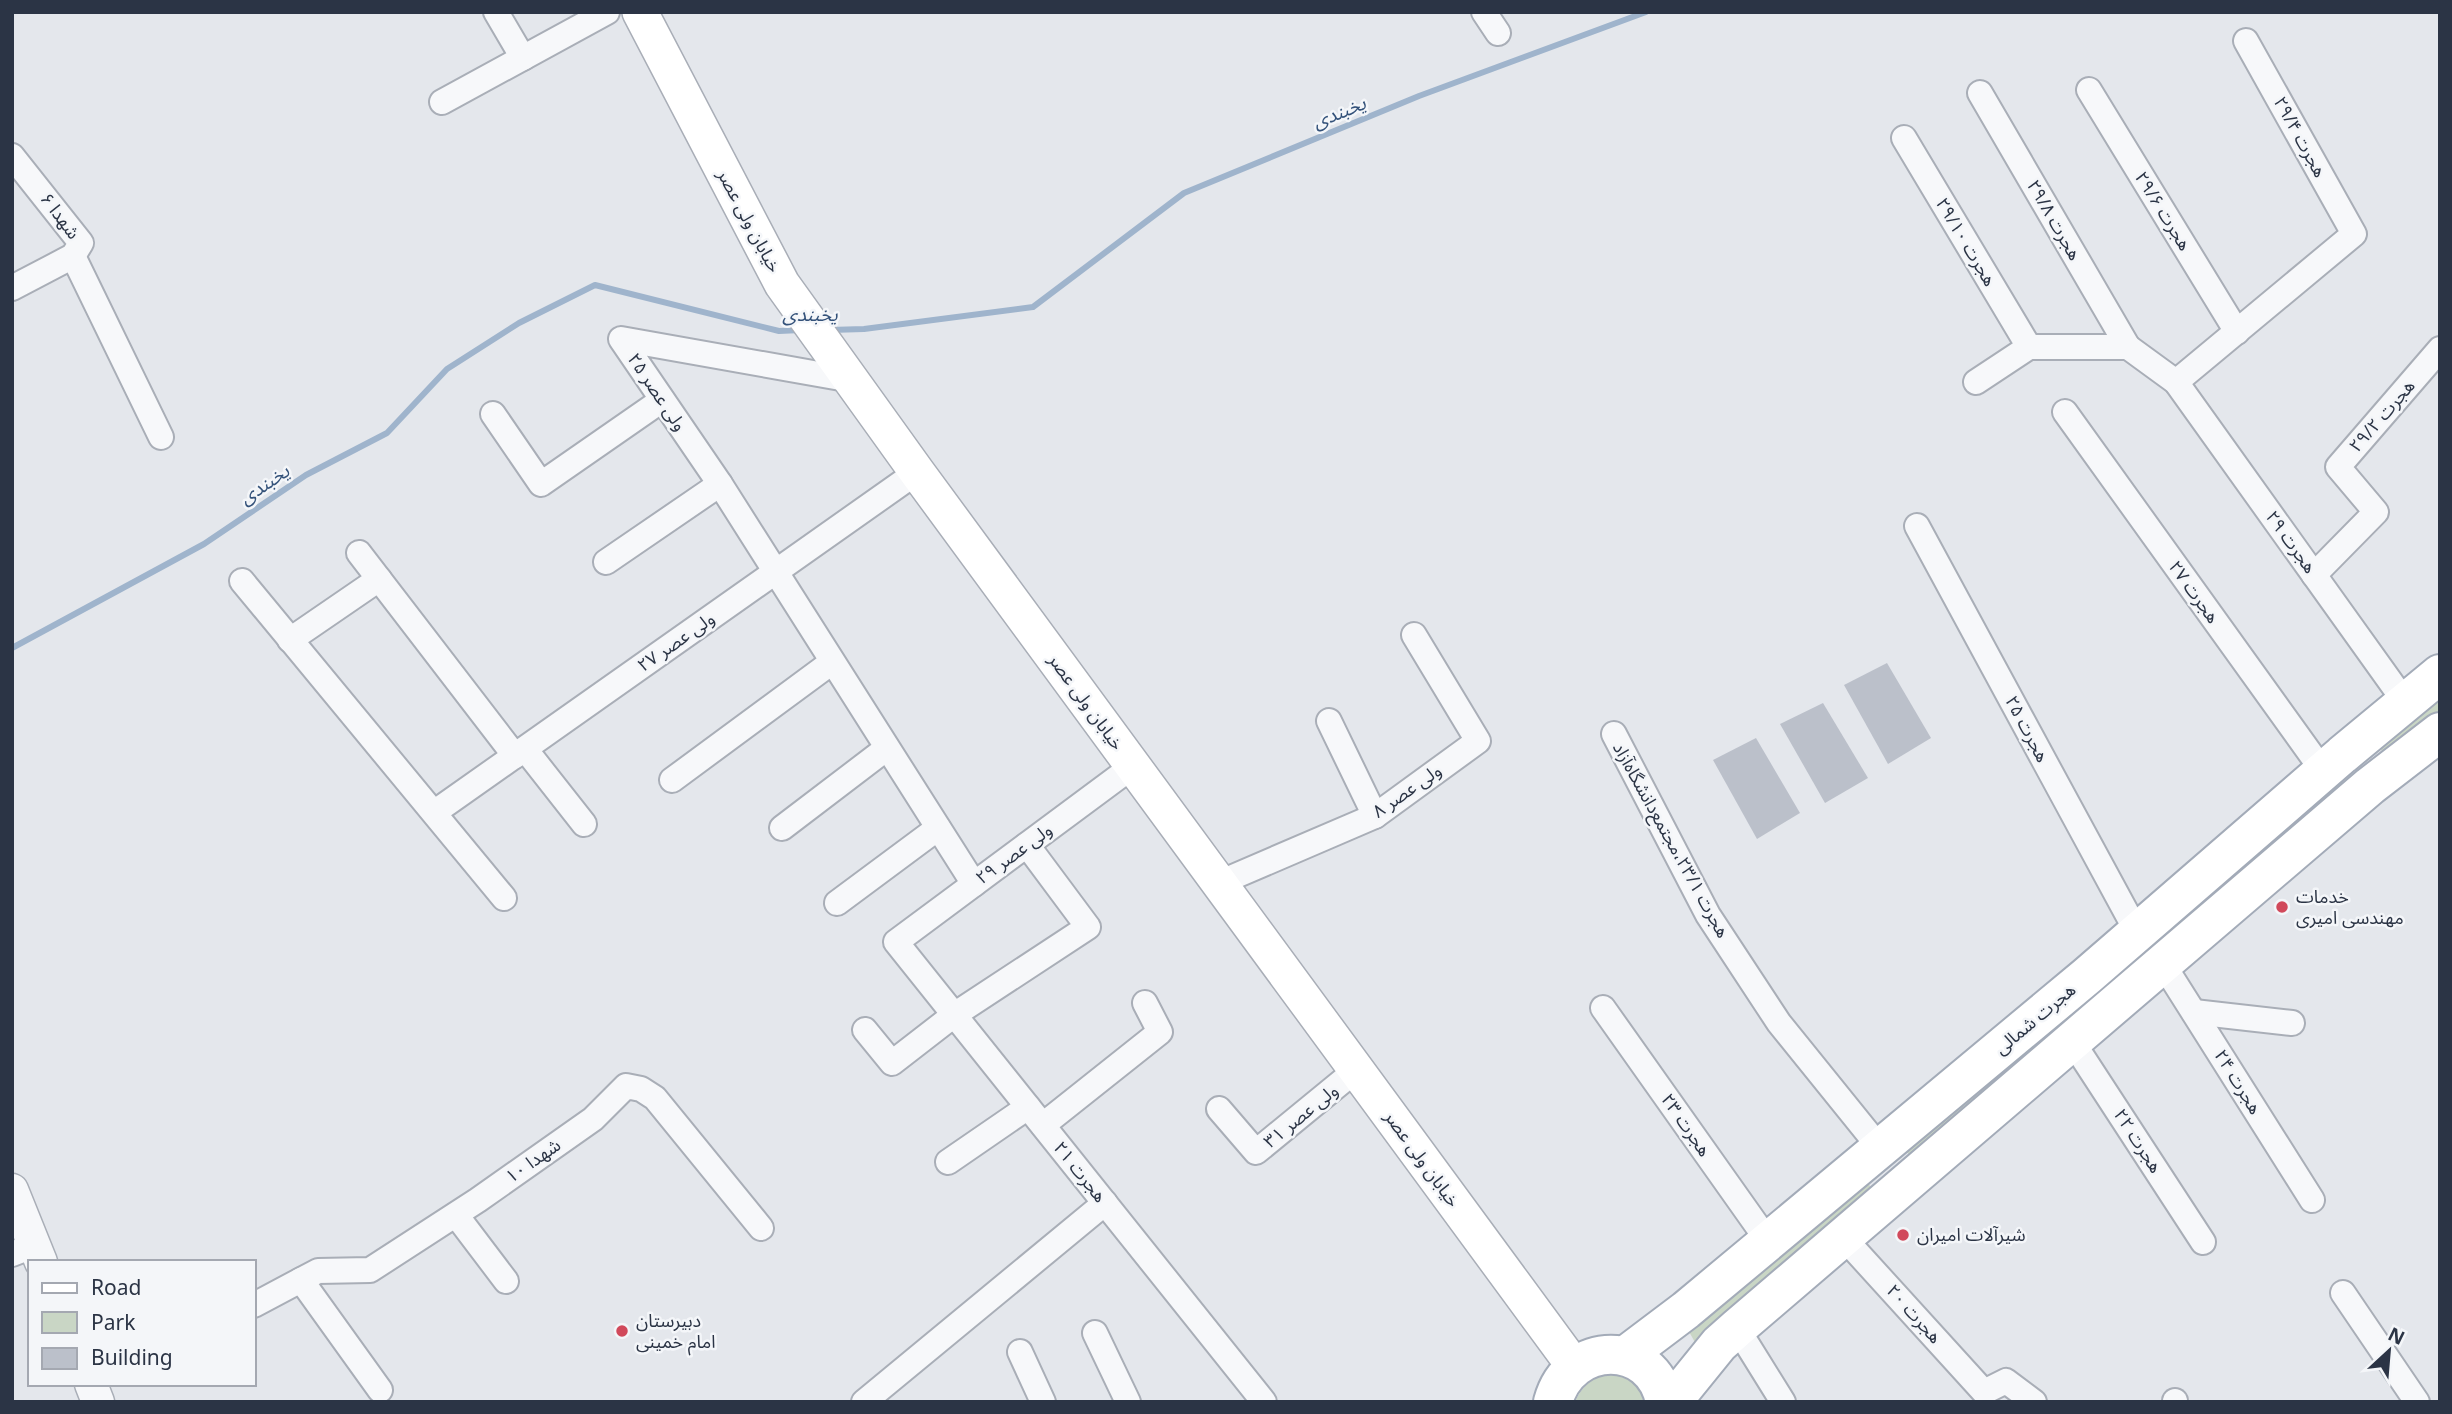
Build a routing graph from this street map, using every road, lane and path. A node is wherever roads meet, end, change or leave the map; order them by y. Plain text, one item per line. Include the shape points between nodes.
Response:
1 (496, 12) edge
2 (607, 12) edge
3 (640, 12) edge
4 (1484, 12) edge
5 (1498, 33) dead end
6 (2245, 41) dead end
7 (523, 58) junction
8 (2089, 90) dead end
9 (1980, 93) dead end
10 (442, 102) dead end
11 (1904, 138) dead end
12 (12, 156) edge
13 (73, 256) junction
14 (12, 288) edge
15 (2237, 331) junction
16 (2029, 346) junction
17 (2128, 347) junction
18 (2440, 349) edge
19 (851, 380) junction
20 (1976, 382) dead end
21 (2176, 382) junction
22 (662, 400) junction
23 (2065, 412) dead end
24 (493, 414) dead end
25 (161, 436) dead end
26 (917, 472) junction
27 (720, 484) junction
28 (1917, 526) dead end
29 (359, 553) dead end
30 (606, 562) dead end
31 (775, 572) junction
32 (2314, 575) junction
33 (379, 579) junction
34 (242, 581) dead end
35 (1413, 635) dead end
36 (290, 640) junction
37 (832, 662) junction
38 (2440, 674) edge
39 (2405, 702) junction
40 (1329, 721) dead end
41 (2440, 732) edge
42 (1614, 734) dead end
43 (887, 748) junction
44 (520, 752) junction
45 (2332, 763) junction
46 (1133, 766) junction
47 (671, 780) dead end
48 (2370, 786) junction
49 (435, 812) junction
50 (1376, 816) junction
51 (584, 824) dead end
52 (782, 828) dead end
53 (938, 828) junction
54 (1027, 845) junction
55 (1219, 883) junction
56 (974, 884) junction
57 (504, 898) dead end
58 (837, 903) dead end
59 (2137, 932) junction
60 (896, 942) joint
61 (2163, 964) junction
62 (1145, 1003) dead end
63 (1604, 1008) dead end
64 (2194, 1012) junction
65 (954, 1015) junction
66 (2292, 1023) dead end
67 (865, 1030) dead end
68 (2072, 1041) junction
69 (1356, 1070) junction
70 (1219, 1109) dead end
71 (1036, 1116) junction
72 (1880, 1148) junction
73 (948, 1162) dead end
74 (12, 1190) edge
75 (2312, 1200) dead end
76 (1105, 1203) junction
77 (456, 1214) junction
78 (761, 1228) dead end
79 (1843, 1237) junction
80 (1768, 1241) junction
81 (2203, 1242) dead end
82 (29, 1254) edge
83 (301, 1280) junction
84 (506, 1281) dead end
85 (2343, 1293) dead end
86 (256, 1304) edge
87 (1737, 1328) junction
88 (1095, 1333) dead end
89 (1020, 1352) dead end
90 (1625, 1356) junction
91 (1574, 1366) junction
92 (380, 1390) dead end
93 (864, 1402) edge
94 (1043, 1402) edge
95 (1128, 1402) edge
96 (1264, 1402) edge
97 (1553, 1402) edge
98 (1665, 1402) edge
99 (1672, 1402) edge
100 (1783, 1402) edge
101 (2034, 1402) edge
102 (2417, 1402) edge

1 - 7 street
2 - 7 street
3 - 19 main road, خیابان ولی عصر via 782,284
4 - 5 street
6 - 15 street, هجرت ۲۹/۴ via 2354,234
7 - 10 street
8 - 15 street, هجرت ۲۹/۶
9 - 17 street, هجرت ۲۹/۸
11 - 16 street, هجرت ۲۹/۱۰
12 - 13 street, شهدا ۶ via 81,243
13 - 14 street, شهدا ۶
13 - 25 street
15 - 21 street
16 - 17 street
16 - 20 street
17 - 21 street, هجرت ۲۹
18 - 32 street, هجرت ۲۹/۲ via 2338,467 2376,512
19 - 22 street, ولی عصر ۲۵ via 621,339
19 - 26 main road, خیابان ولی عصر
21 - 32 street, هجرت ۲۹
22 - 24 street via 541,484
22 - 27 street, ولی عصر ۲۵
23 - 45 street, هجرت ۲۷
26 - 31 street, ولی عصر ۲۷
26 - 46 main road, خیابان ولی عصر
27 - 30 street
27 - 31 street, ولی عصر ۲۵
28 - 59 street, هجرت ۲۵
29 - 33 street
31 - 37 street, ولی عصر ۲۵
31 - 44 street, ولی عصر ۲۷
32 - 39 street, هجرت ۲۹
33 - 36 street
33 - 44 street
34 - 36 street
35 - 50 street, ولی عصر ۸ via 1478,741
36 - 49 street
37 - 43 street, ولی عصر ۲۵
37 - 47 street
38 - 39 main road, هجرت شمالی
39 - 45 main road, هجرت شمالی
40 - 50 street
41 - 48 main road
42 - 72 street, هجرت ۲۳/۱،مجتمع‌دانشگاه‌آزاد via 1709,915 1779,1023
43 - 52 street
43 - 53 street, ولی عصر ۲۵
44 - 49 street, ولی عصر ۲۷
44 - 51 street
45 - 48 main road
45 - 59 main road, هجرت شمالی
46 - 54 street, ولی عصر ۲۹
46 - 55 main road, خیابان ولی عصر
48 - 61 main road
49 - 57 street
50 - 55 street, ولی عصر ۸
53 - 56 street, ولی عصر ۲۵
53 - 58 street
54 - 56 street, ولی عصر ۲۹
54 - 65 street via 1088,927
55 - 69 main road, خیابان ولی عصر
56 - 60 street, ولی عصر ۲۹
59 - 72 main road, هجرت شمالی
60 - 65 street, هجرت ۲۱
61 - 64 street, هجرت ۲۴
61 - 68 main road
62 - 71 street via 1160,1032
63 - 80 street, هجرت ۲۳
64 - 66 street
64 - 75 street, هجرت ۲۴
65 - 67 street via 892,1063
65 - 71 street, هجرت ۲۱
68 - 79 main road
68 - 81 street, هجرت ۲۲
69 - 70 street, ولی عصر ۳۱ via 1256,1152
69 - 91 main road, خیابان ولی عصر
71 - 73 street
71 - 76 street, هجرت ۲۱
72 - 80 main road, هجرت شمالی
74 - 82 street
76 - 93 street
76 - 96 street, هجرت ۲۱
77 - 78 street, شهدا ۱۰ via 593,1119 626,1086 655,1098
77 - 83 street, شهدا ۱۰ via 370,1270 318,1271
77 - 84 street
79 - 87 main road
79 - 101 street, هجرت ۲۰ via 1984,1392 2006,1381
80 - 90 main road, هجرت شمالی
83 - 86 street, شهدا ۱۰
83 - 92 street
85 - 102 street
87 - 99 main road
87 - 100 street
88 - 95 street
89 - 94 street
90 - 91 main road via 1589,1357
90 - 98 main road via 1654,1376
91 - 97 main road via 1563,1377

